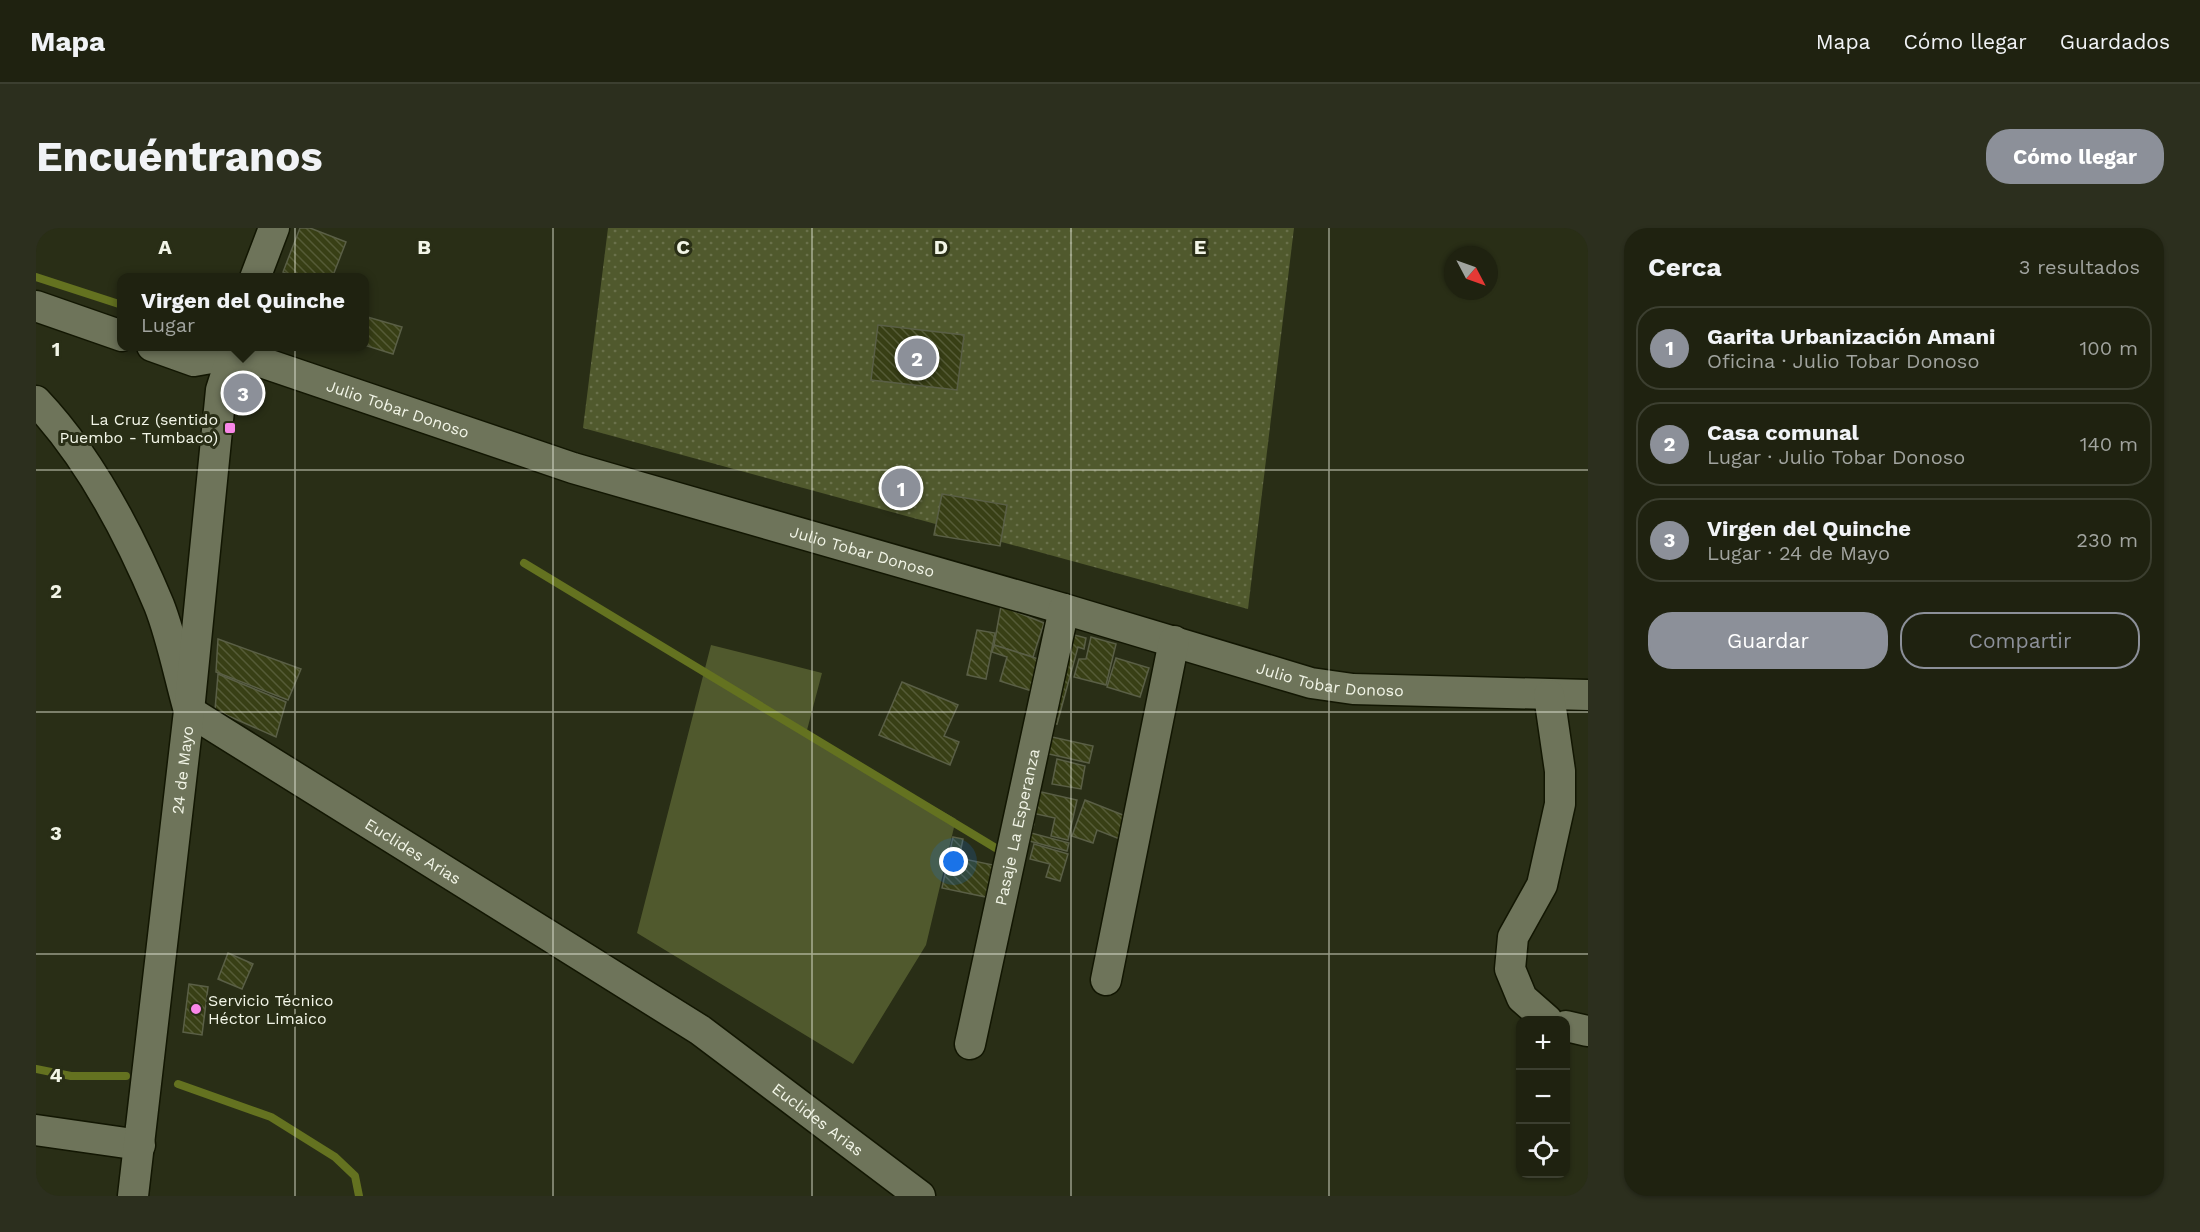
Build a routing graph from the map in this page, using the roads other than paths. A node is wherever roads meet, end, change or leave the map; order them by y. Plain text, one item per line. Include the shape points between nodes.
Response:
1 (274, 228) edge
2 (257, 273) edge
3 (36, 306) edge
4 (117, 334) edge
5 (166, 351) edge
6 (230, 351) edge
7 (234, 351) edge
8 (237, 351) edge
9 (36, 401) edge
10 (1064, 609) junction
11 (1174, 641) junction
12 (1549, 695) junction
13 (1588, 695) edge
14 (189, 711) junction
15 (1106, 980) dead end
16 (1542, 1016) edge
17 (970, 1044) dead end
18 (36, 1130) edge
19 (140, 1145) junction
20 (134, 1196) edge
21 (920, 1196) edge

1 - 2 street
3 - 4 street
5 - 6 street, Julio Tobar Donoso via 194,361
7 - 14 street, 24 de Mayo via 221,390
8 - 10 street, Julio Tobar Donoso via 573,468
9 - 14 street via 53,418 114,508 159,606
10 - 11 street, Julio Tobar Donoso
10 - 17 street, Pasaje La Esperanza
11 - 12 street, Julio Tobar Donoso via 1311,683
11 - 15 street
12 - 13 street, Julio Tobar Donoso
12 - 16 street via 1560,771 1560,804 1542,885 1513,937 1510,969 1521,998
14 - 19 street, 24 de Mayo
14 - 21 street, Euclides Arias via 700,1030
18 - 19 street
19 - 20 street, 24 de Mayo

